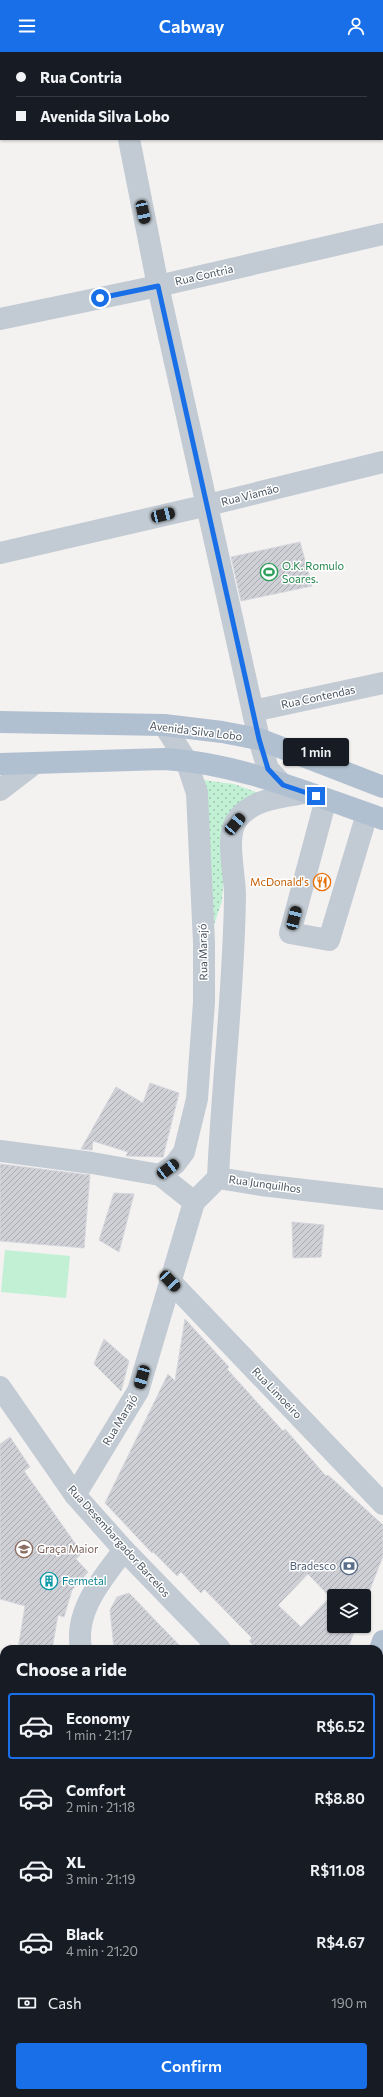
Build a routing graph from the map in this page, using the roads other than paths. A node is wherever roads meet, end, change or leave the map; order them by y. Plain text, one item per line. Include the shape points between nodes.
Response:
1 (129, 140) edge
2 (383, 234) edge
3 (158, 286) junction
4 (0, 318) edge
5 (383, 462) edge
6 (208, 505) junction
7 (0, 553) edge
8 (383, 683) edge
9 (253, 711) junction
10 (0, 722) edge
11 (164, 725) junction
12 (259, 739) junction
13 (186, 760) junction
14 (35, 763) junction
15 (0, 765) edge
16 (283, 785) junction
17 (383, 787) edge
18 (0, 790) edge
19 (316, 796) junction
20 (375, 816) edge
21 (235, 895) junction
22 (204, 1002) junction
23 (0, 1151) edge
24 (160, 1175) junction
25 (218, 1178) junction
26 (383, 1199) edge
27 (194, 1202) junction
28 (170, 1281) junction
29 (0, 1387) edge
30 (75, 1496) junction
31 (383, 1504) edge
32 (124, 1550) junction
33 (80, 1645) edge
34 (216, 1645) edge

1 - 3 street
2 - 3 street, Rua Contria
3 - 4 street, Rua Contria
3 - 6 street
5 - 6 street, Rua Viamão
6 - 7 street, Rua Viamão
6 - 9 street
8 - 9 street, Rua Contendas
9 - 12 street
10 - 11 main road, Avenida Silva Lobo
11 - 12 main road, Avenida Silva Lobo
11 - 13 street, Rua Marajó
12 - 16 street via 268,769
12 - 17 main road, Avenida Silva Lobo
13 - 14 main road
13 - 16 main road via 222,767
13 - 22 street, Rua Marajó via 197,793
14 - 15 main road
14 - 18 street
15 - 18 street via 6,776 4,786
16 - 19 main road
19 - 20 main road
19 - 20 street via 290,933 329,940
19 - 21 street via 267,799 245,811 235,824 232,837
21 - 22 street
21 - 25 street
22 - 24 street, Rua Marajó via 197,1099 184,1152 175,1164
23 - 24 street
24 - 27 street
25 - 26 street, Rua Junquilhos via 262,1186
25 - 27 street, Rua Junquilhos
27 - 28 street, Rua Marajó
28 - 30 street, Rua Marajó via 138,1391
28 - 31 street, Rua Limoeiro
29 - 30 street, Rua Desembargador Barcelos
30 - 32 street, Rua Desembargador Barcelos
32 - 33 street via 92,1592 78,1634
32 - 34 street, Rua Desembargador Barcelos

